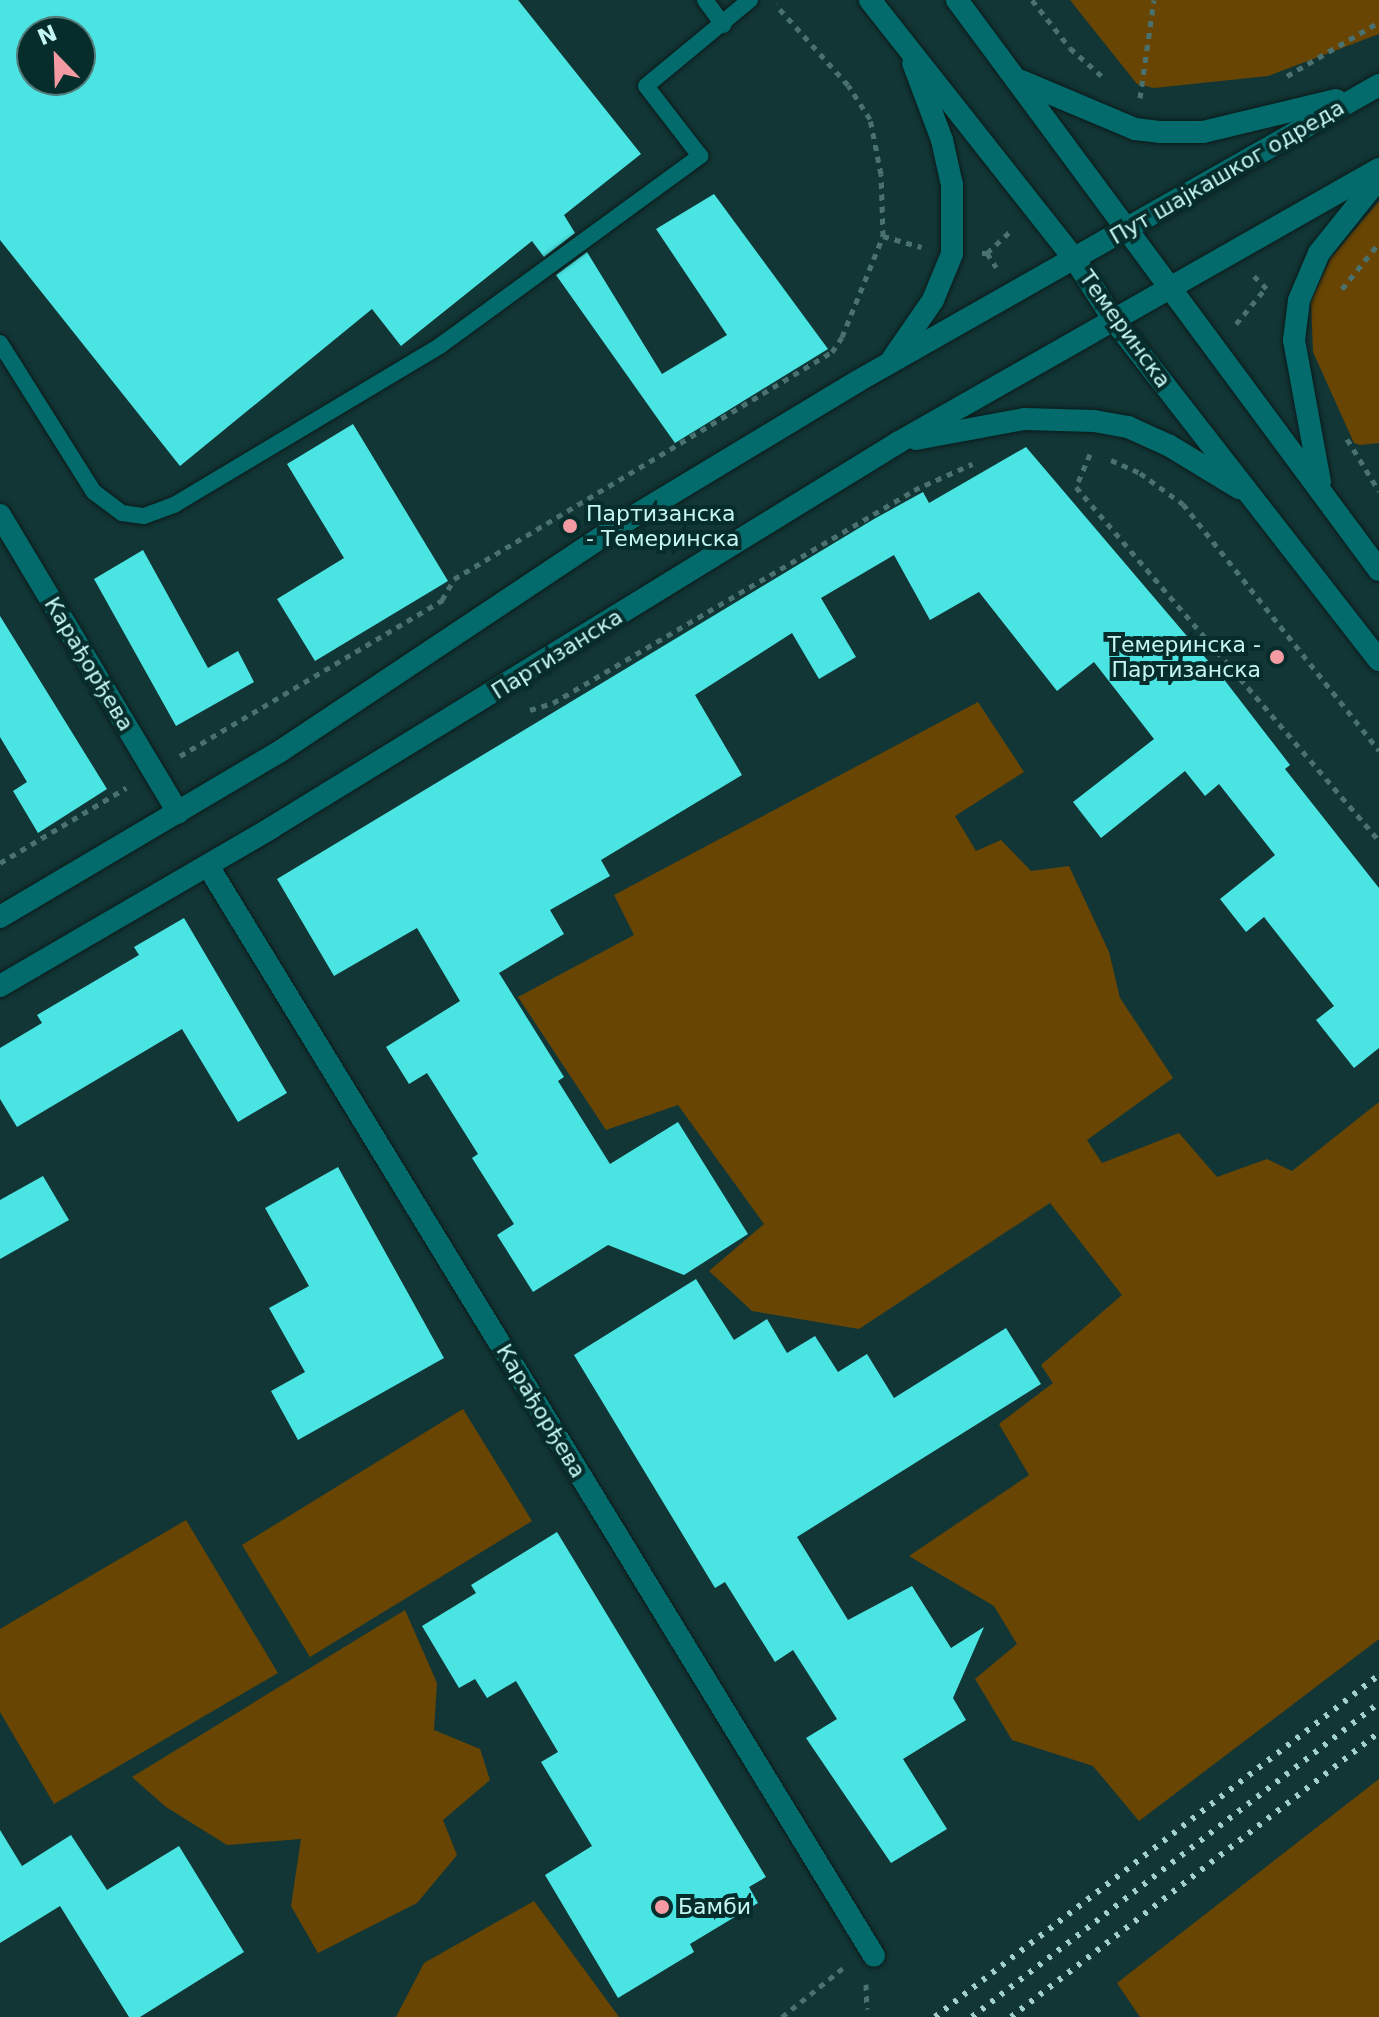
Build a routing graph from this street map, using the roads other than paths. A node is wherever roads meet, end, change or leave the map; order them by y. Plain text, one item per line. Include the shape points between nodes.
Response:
1 (705, 0) edge
2 (750, 0) edge
3 (870, 0) edge
4 (957, 0) edge
5 (723, 25) junction
6 (904, 40) junction
7 (1020, 80) junction
8 (1374, 88) edge
9 (1379, 169) edge
10 (1379, 178) edge
11 (1129, 228) junction
12 (1074, 258) junction
13 (1169, 288) junction
14 (1114, 320) junction
15 (0, 343) edge
16 (889, 364) junction
17 (899, 442) junction
18 (1323, 491) junction
19 (1250, 494) junction
20 (0, 515) edge
21 (1379, 570) edge
22 (1379, 660) edge
23 (178, 813) junction
24 (208, 866) junction
25 (0, 917) edge
26 (0, 986) edge
27 (872, 1952) road end

1 - 5 lane
2 - 5 lane
3 - 6 main road, Темеринска
4 - 7 main road
5 - 15 lane via 646,86 700,156 441,345 174,505 144,516 122,513 94,492
6 - 12 main road, Темеринска
6 - 16 main road via 942,140 952,185 952,254 933,300
7 - 8 main road via 1135,129 1159,132 1203,132
7 - 11 main road
8 - 11 main road, Пут шајкашког одреда
9 - 13 main road
10 - 18 main road via 1319,253 1299,300 1294,340
11 - 12 main road, Пут шајкашког одреда
11 - 13 main road
12 - 14 main road, Темеринска
12 - 16 main road
13 - 14 main road
13 - 18 main road
14 - 17 main road, Партизанска
14 - 19 main road, Темеринска
16 - 23 main road via 626,521 464,632
17 - 19 main road via 1024,419 1094,421 1156,440
17 - 24 main road, Партизанска
18 - 21 main road
19 - 22 main road, Темеринска
20 - 23 main road, Карађорђева
23 - 25 main road
24 - 26 main road, Партизанска
24 - 27 main road, Карађорђева

